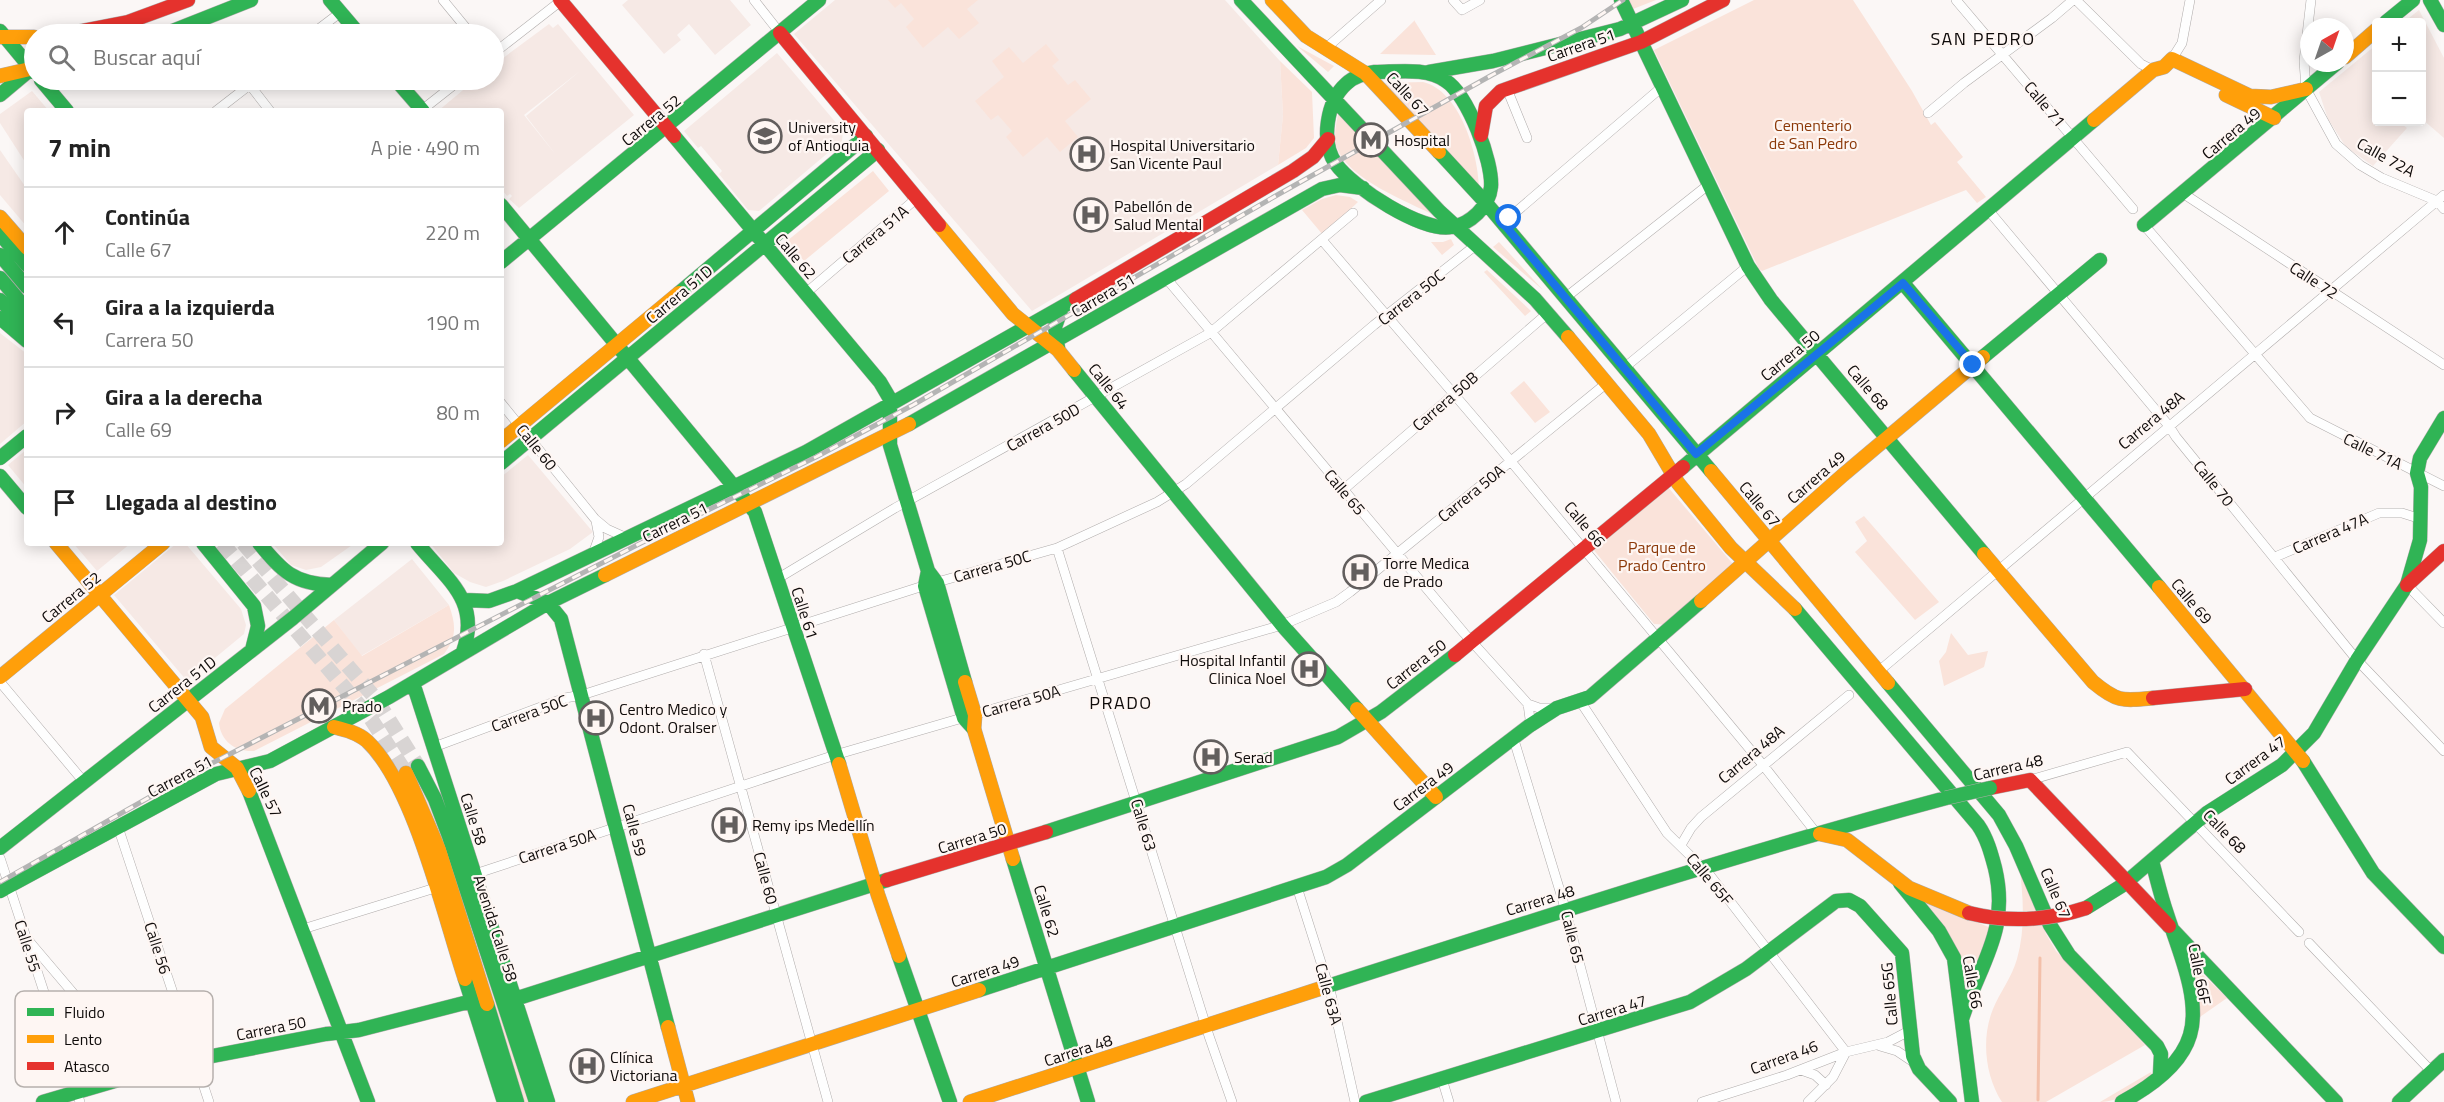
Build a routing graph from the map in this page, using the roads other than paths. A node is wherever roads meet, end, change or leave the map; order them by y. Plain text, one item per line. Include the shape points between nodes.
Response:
1 (185, 0) edge
2 (251, 0) edge
3 (330, 0) edge
4 (443, 0) edge
5 (561, 0) edge
6 (754, 0) edge
7 (819, 0) edge
8 (1241, 0) edge
9 (1272, 0) edge
10 (1381, 0) edge
11 (1454, 0) edge
12 (1480, 0) edge
13 (1621, 0) edge
14 (1682, 0) edge
15 (1723, 0) edge
16 (1956, 0) edge
17 (2074, 0) edge
18 (2190, 0) edge
19 (2311, 0) edge
20 (2413, 0) edge
21 (2430, 0) edge
22 (341, 12) junction
23 (2391, 18) edge
24 (200, 20) junction
25 (120, 24) edge
26 (190, 24) edge
27 (203, 24) edge
28 (325, 24) edge
29 (351, 24) edge
30 (463, 24) edge
31 (1633, 24) junction
32 (2444, 25) edge
33 (780, 33) junction
34 (2372, 33) edge
35 (2, 35) edge
36 (24, 36) edge
37 (1641, 42) junction
38 (504, 46) edge
39 (1325, 49) junction
40 (2354, 49) edge
41 (2002, 54) junction
42 (24, 60) edge
43 (2163, 65) junction
44 (2326, 72) edge
45 (24, 73) edge
46 (1365, 73) junction
47 (1422, 73) junction
48 (0, 76) edge
49 (24, 79) edge
50 (1662, 87) junction
51 (1507, 89) junction
52 (2306, 89) junction
53 (50, 90) edge
54 (240, 90) edge
55 (256, 90) edge
56 (404, 90) edge
57 (448, 90) edge
58 (0, 95) edge
59 (1334, 99) junction
60 (65, 108) edge
61 (219, 108) edge
62 (268, 108) edge
63 (419, 108) edge
64 (426, 108) edge
65 (1928, 113) dead end
66 (2274, 118) junction
67 (667, 128) junction
68 (866, 136) junction
69 (2072, 137) junction
70 (1328, 138) junction
71 (1527, 138) dead end
72 (1480, 143) junction
73 (878, 150) junction
74 (1708, 185) junction
75 (1363, 189) junction
76 (2184, 194) junction
77 (918, 198) junction
78 (2442, 202) edge
79 (1486, 203) junction
80 (504, 209) edge
81 (2133, 209) dead end
82 (1989, 210) junction
83 (1353, 213) dead end
84 (0, 217) edge
85 (1503, 223) junction
86 (2144, 225) joint
87 (1455, 227) junction
88 (753, 231) junction
89 (0, 234) edge
90 (530, 239) junction
91 (1322, 240) junction
92 (764, 244) junction
93 (24, 245) edge
94 (1476, 245) junction
95 (0, 255) edge
96 (504, 260) edge
97 (2100, 260) dead end
98 (24, 262) edge
99 (1748, 266) junction
100 (0, 278) edge
101 (1166, 278) junction
102 (24, 283) edge
103 (1903, 283) junction
104 (2330, 290) junction
105 (806, 293) junction
106 (2058, 294) junction
107 (1565, 298) junction
108 (0, 300) edge
109 (24, 306) edge
110 (1062, 307) junction
111 (1548, 313) junction
112 (1387, 316) junction
113 (0, 318) edge
114 (24, 323) edge
115 (1028, 327) junction
116 (1210, 333) junction
117 (24, 338) edge
118 (617, 344) junction
119 (1055, 345) junction
120 (1818, 354) junction
121 (2255, 354) junction
122 (628, 358) junction
123 (1973, 365) junction
124 (2444, 365) edge
125 (1624, 368) junction
126 (1608, 382) junction
127 (1454, 394) junction
128 (1097, 397) junction
129 (890, 406) junction
130 (504, 407) edge
131 (1274, 408) junction
132 (2444, 418) edge
133 (519, 426) junction
134 (2169, 426) junction
135 (890, 435) junction
136 (1888, 437) junction
137 (24, 438) edge
138 (504, 438) edge
139 (530, 439) junction
140 (1696, 454) junction
141 (0, 458) edge
142 (504, 461) edge
143 (1510, 461) junction
144 (2417, 472) junction
145 (1672, 474) junction
146 (0, 476) edge
147 (2444, 486) edge
148 (736, 487) junction
149 (1343, 490) junction
150 (1174, 492) junction
151 (2084, 497) junction
152 (907, 501) junction
153 (24, 504) edge
154 (750, 505) junction
155 (595, 519) junction
156 (2421, 519) junction
157 (627, 538) junction
158 (1769, 541) junction
159 (59, 546) edge
160 (159, 546) edge
161 (205, 546) edge
162 (262, 546) edge
163 (378, 546) edge
164 (419, 546) edge
165 (1057, 548) junction
166 (1584, 549) junction
167 (2444, 551) edge
168 (593, 554) junction
169 (1397, 554) junction
170 (2275, 557) junction
171 (1746, 562) junction
172 (1998, 570) junction
173 (777, 579) junction
174 (930, 580) junction
175 (332, 585) junction
176 (2408, 585) junction
177 (517, 591) junction
178 (100, 595) junction
179 (464, 600) junction
180 (548, 603) junction
181 (2444, 623) edge
182 (1282, 625) junction
183 (794, 628) junction
184 (1658, 639) junction
185 (1472, 642) junction
186 (252, 650) junction
187 (463, 652) junction
188 (705, 654) junction
189 (2357, 660) junction
190 (1879, 671) junction
191 (0, 677) edge
192 (1098, 678) junction
193 (0, 682) edge
194 (413, 683) junction
195 (2245, 689) junction
196 (582, 695) junction
197 (1849, 695) dead end
198 (189, 700) junction
199 (1580, 701) junction
200 (1528, 704) junction
201 (1557, 708) junction
202 (1367, 720) junction
203 (971, 721) junction
204 (1528, 726) junction
205 (334, 727) junction
206 (1514, 740) junction
207 (434, 747) junction
208 (2444, 751) edge
209 (2297, 752) junction
210 (2127, 753) joint
211 (835, 755) junction
212 (1763, 765) junction
213 (418, 766) tunnel mouth
214 (237, 768) junction
215 (406, 773) tunnel mouth
216 (2030, 780) junction
217 (84, 782) junction
218 (741, 786) junction
219 (1436, 797) junction
220 (1137, 803) junction
221 (1858, 821) junction
222 (2195, 824) junction
223 (118, 827) junction
224 (617, 827) junction
225 (1817, 834) junction
226 (1009, 844) junction
227 (1681, 845) junction
228 (0, 848) edge
229 (1866, 851) junction
230 (0, 858) edge
231 (2152, 861) junction
232 (1702, 867) junction
233 (474, 874) junction
234 (2127, 882) junction
235 (1900, 883) junction
236 (875, 884) junction
237 (1297, 887) junction
238 (4, 888) edge
239 (435, 888) junction
240 (1843, 899) joint
241 (1565, 909) junction
242 (776, 916) junction
243 (1176, 926) junction
244 (2171, 928) junction
245 (303, 929) junction
246 (2299, 932) dead end
247 (24, 936) junction
248 (2309, 943) dead end
249 (2444, 947) edge
250 (1768, 952) junction
251 (650, 956) junction
252 (1047, 969) junction
253 (1329, 987) junction
254 (43, 991) edge
255 (71, 991) edge
256 (172, 991) edge
257 (515, 999) junction
258 (472, 1001) junction
259 (919, 1010) junction
260 (1962, 1018) junction
261 (1207, 1027) junction
262 (1909, 1031) junction
263 (343, 1032) junction
264 (1597, 1032) junction
265 (812, 1044) junction
266 (1877, 1046) junction
267 (1846, 1052) junction
268 (213, 1056) edge
269 (2444, 1060) edge
270 (1915, 1063) junction
271 (1077, 1068) junction
272 (1801, 1070) junction
273 (2432, 1072) junction
274 (2160, 1074) junction
275 (1442, 1079) junction
276 (1826, 1085) junction
277 (684, 1086) junction
278 (102, 1087) edge
279 (79, 1096) edge
280 (208, 1100) edge
281 (43, 1102) edge
282 (218, 1102) edge
283 (368, 1102) edge
284 (504, 1102) edge
285 (517, 1102) edge
286 (536, 1102) edge
287 (548, 1102) edge
288 (633, 1102) edge
289 (688, 1102) edge
290 (828, 1102) edge
291 (950, 1102) edge
292 (970, 1102) edge
293 (1088, 1102) edge
294 (1232, 1102) edge
295 (1355, 1102) edge
296 (1366, 1102) edge
297 (1449, 1102) edge
298 (1616, 1102) edge
299 (1702, 1102) edge
300 (1808, 1102) edge
301 (1950, 1102) edge
302 (1972, 1102) edge
303 (2122, 1102) edge
304 (2336, 1102) edge
305 (2399, 1102) edge

1 - 25 main road
2 - 24 main road
3 - 22 main road
4 - 30 street
5 - 38 street
5 - 67 main road, Calle 62
6 - 33 street, Calle 64
7 - 33 main road, Carrera 52
8 - 59 main road
9 - 39 main road, Calle 67
10 - 39 street
11 - 12 street via 1462,10
13 - 31 main road, Calle 68
14 - 31 main road, Carrera 51
15 - 37 main road, Carrera 51
16 - 41 street, Calle 71
17 - 41 street
17 - 43 street via 2141,64
18 - 43 street via 2182,43
19 - 52 street via 2304,61
20 - 23 main road
21 - 32 main road
22 - 28 street
22 - 29 main road
24 - 26 main road
24 - 27 street
31 - 37 main road, Calle 68
31 - 47 main road, Carrera 51 via 1493,61
33 - 67 main road, Carrera 52
33 - 68 main road, Calle 64
34 - 40 main road
35 - 36 main road
35 - 42 main road
37 - 50 main road, Calle 68
37 - 51 main road, Carrera 51
39 - 46 main road, Calle 67
41 - 65 street
41 - 69 street, Calle 71
43 - 52 main road via 2260,98
43 - 66 main road
43 - 69 main road, Carrera 50
44 - 52 main road, Carrera 49
45 - 48 main road
46 - 47 main road
46 - 59 main road via 1345,83
46 - 79 main road, Calle 67
47 - 72 main road via 1441,78 1458,91
49 - 58 main road
50 - 74 main road, Calle 68
50 - 85 street
51 - 71 street
51 - 72 main road, Carrera 51 via 1486,106
52 - 66 main road, Carrera 49
52 - 78 street, Calle 72A via 2346,155 2382,177
53 - 60 main road
54 - 61 street
55 - 62 street
56 - 63 main road
57 - 64 street
59 - 70 main road via 1329,111
59 - 87 main road
66 - 76 main road, Carrera 49
67 - 88 main road, Calle 62
67 - 90 main road, Carrera 52
68 - 73 main road, Calle 64
68 - 88 main road, Carrera 51D
69 - 81 street, Calle 71
69 - 82 main road, Carrera 50
70 - 75 main road via 1336,165
70 - 110 main road, Carrera 51 via 1318,153 1301,166
72 - 79 main road via 1491,185
73 - 77 main road, Calle 64
73 - 92 main road, Carrera 51D
74 - 99 main road, Calle 68
74 - 107 street
75 - 87 main road via 1428,225
75 - 101 main road, Carrera 51 via 1340,185 1322,189
76 - 86 main road, Carrera 49
76 - 104 street, Calle 72
77 - 105 street, Carrera 51A
77 - 115 main road, Calle 64
78 - 104 street, Carrera 48A
79 - 85 main road, Calle 67
79 - 87 main road via 1472,218
80 - 90 main road, Calle 61
82 - 103 main road, Carrera 50
82 - 106 street, Calle 70
83 - 91 street, Carrera 50D
84 - 93 main road
85 - 107 main road, Calle 67
86 - 121 street
87 - 94 main road
88 - 92 main road, Calle 62
88 - 118 main road, Carrera 51D
89 - 98 main road
90 - 96 main road, Carrera 52
90 - 118 main road, Calle 61
91 - 112 street, Calle 66
91 - 116 street, Carrera 50D
92 - 105 main road, Calle 62
92 - 122 main road, Carrera 51D
94 - 111 main road
94 - 112 street, Carrera 50C
95 - 102 main road
97 - 106 main road, Carrera 49
99 - 120 main road, Calle 68
99 - 125 street
100 - 109 main road
101 - 116 street, Calle 65
101 - 119 main road, Carrera 51
103 - 120 main road, Carrera 50
103 - 123 main road, Calle 69
104 - 121 street, Carrera 48A
104 - 124 street, Calle 72
105 - 129 main road, Calle 62 via 880,382
106 - 123 main road, Carrera 49
106 - 134 street, Calle 70
107 - 125 main road, Calle 67
108 - 114 main road
110 - 115 main road, Carrera 51
110 - 119 main road via 1056,319
111 - 126 main road
111 - 127 street, Carrera 50B
112 - 127 street, Calle 66
112 - 131 street, Carrera 50C
113 - 117 main road
115 - 119 main road, Calle 64
115 - 129 main road, Carrera 51
116 - 128 street, Carrera 50D
116 - 131 street, Calle 65
118 - 122 main road, Calle 61
118 - 133 main road, Carrera 51D
119 - 128 main road, Calle 64
119 - 135 main road, Carrera 51
120 - 136 main road, Calle 68
120 - 140 main road, Carrera 50
121 - 134 street, Carrera 48A
121 - 144 street, Calle 71A via 2304,413 2322,426
122 - 139 main road, Carrera 51D
122 - 148 main road, Calle 61
123 - 136 main road, Carrera 49
123 - 151 main road, Calle 69
125 - 140 main road, Calle 67
126 - 143 street, Carrera 50A
126 - 145 main road via 1649,434
127 - 143 street, Calle 66
127 - 149 street, Carrera 50B
128 - 150 main road, Calle 64
128 - 152 street, Carrera 50D
129 - 135 main road, Calle 62
129 - 148 main road, Carrera 51
130 - 133 street, Calle 60
131 - 149 street, Calle 65
131 - 150 street, Carrera 50C
132 - 144 main road, Carrera 47 via 2420,458
133 - 138 main road, Carrera 51D
133 - 139 street, Calle 60
134 - 151 street, Carrera 48A
134 - 170 street, Calle 70
135 - 152 main road, Calle 62 via 891,451
135 - 154 main road, Carrera 51
136 - 158 main road, Carrera 49
136 - 172 main road, Calle 68
137 - 141 main road
139 - 142 main road, Carrera 51D
139 - 155 street, Calle 60
140 - 145 main road, Carrera 50
140 - 158 main road, Calle 67
143 - 166 street, Calle 66
143 - 169 street, Carrera 50A
144 - 147 street, Calle 71A
144 - 156 main road, Carrera 47
145 - 166 main road, Carrera 50
145 - 171 main road
146 - 153 main road
148 - 154 main road, Calle 61
148 - 157 main road, Carrera 51
149 - 169 street, Calle 65
150 - 165 street, Carrera 50C
150 - 182 main road, Calle 64
151 - 172 street, Carrera 48A
151 - 195 main road, Calle 69
152 - 173 street, Carrera 50D
152 - 174 main road, Calle 62
154 - 173 main road, Calle 61
154 - 180 main road, Carrera 51
155 - 157 street, Calle 60
155 - 168 street via 599,537
156 - 170 street, Carrera 47A via 2402,513 2379,513
156 - 176 main road, Carrera 47 via 2420,540
157 - 168 main road, Carrera 51
158 - 171 main road, Carrera 49
158 - 190 main road, Calle 67
159 - 178 main road, Calle 57
160 - 178 main road, Carrera 52
161 - 186 main road via 254,606 258,626
162 - 175 main road via 280,568 297,580
163 - 175 main road, Carrera 51D
164 - 179 main road
165 - 174 street, Carrera 50C
165 - 192 street, Calle 63
166 - 184 street, Calle 66
166 - 185 main road, Carrera 50
167 - 176 main road
168 - 177 main road, Carrera 51
169 - 182 street, Carrera 50A via 1335,602
169 - 185 street, Calle 65
170 - 189 street, Calle 70
171 - 184 main road, Carrera 49
171 - 260 main road via 1792,605 1984,835 2000,892 2001,915
172 - 190 street, Carrera 48A
172 - 195 main road, Calle 68 via 2111,697 2128,700
173 - 183 main road, Calle 61
174 - 183 street, Carrera 50C
174 - 203 main road, Calle 62
175 - 186 main road, Carrera 51D
176 - 181 street
176 - 189 main road, Carrera 47
177 - 179 main road, Carrera 51 via 489,601
177 - 180 main road
178 - 191 main road, Carrera 52
178 - 198 main road, Calle 57
179 - 187 main road via 470,628
180 - 187 main road, Carrera 51
180 - 196 main road, Calle 59 via 561,619
182 - 192 street, Carrera 50A
182 - 202 main road, Calle 64
183 - 188 street, Carrera 50C
183 - 211 main road, Calle 61
184 - 199 main road, Carrera 49 via 1590,697
184 - 212 street, Calle 66
185 - 200 street, Calle 65
185 - 202 main road, Carrera 50
186 - 198 main road, Carrera 51D
187 - 194 main road, Carrera 51
188 - 196 street, Carrera 50C
188 - 218 street, Calle 60
189 - 208 street, Calle 70
189 - 209 main road, Carrera 47 via 2314,733
190 - 274 main road, Calle 67 via 1999,815 2016,843 2060,941 2157,1046 2161,1054
192 - 203 street, Carrera 50A
192 - 220 street, Calle 63
193 - 217 street
194 - 205 main road, Carrera 51
194 - 207 main road, Calle 58
195 - 209 main road, Calle 69
196 - 207 street, Carrera 50C
196 - 224 main road, Calle 59
197 - 212 street, Carrera 48A
198 - 214 main road, Calle 57 via 202,717 211,747
198 - 217 main road, Carrera 51D
199 - 201 main road, Carrera 49
199 - 227 street, Calle 65F via 1667,833
200 - 201 street
200 - 204 street
201 - 204 main road, Carrera 49
202 - 219 main road, Calle 64
202 - 220 main road, Carrera 50 via 1338,737
203 - 211 street, Carrera 50A
203 - 226 main road, Calle 62
204 - 206 main road, Carrera 49
205 - 214 main road, Carrera 51 via 270,761
205 - 239 main road via 357,733 379,754 407,808
206 - 219 main road, Carrera 49
206 - 241 street, Calle 65
207 - 233 main road, Calle 58
209 - 222 main road, Carrera 47
209 - 249 main road, Calle 69 via 2373,873
210 - 216 street, Carrera 48
210 - 222 street, Calle 68
211 - 218 street, Carrera 50A
211 - 236 main road, Calle 61
212 - 225 street, Calle 66
212 - 227 street, Carrera 48A via 1695,822
213 - 286 main road, Avenida Calle 58 via 444,823
214 - 223 main road, Carrera 51 via 216,774
214 - 245 main road, Calle 57 via 251,791
215 - 285 main road, Avenida Calle 58 via 439,850
216 - 221 main road, Carrera 48, bridge
216 - 234 main road
217 - 228 main road, Carrera 51D
218 - 224 street, Carrera 50A
218 - 242 street, Calle 60
219 - 237 main road, Carrera 49 via 1347,866
220 - 226 main road, Carrera 50
220 - 243 street, Calle 63
221 - 225 main road, Carrera 48
221 - 229 main road via 1851,832
222 - 231 main road, Carrera 47
222 - 246 street, Calle 68
223 - 238 main road, Carrera 51
223 - 256 street, Calle 56
224 - 233 street, Carrera 50A
224 - 251 main road, Calle 59
225 - 229 main road via 1838,837
225 - 232 main road, Carrera 48
226 - 236 main road, Carrera 50
226 - 252 main road, Calle 62
227 - 232 street, Calle 65F
229 - 235 main road
230 - 238 street, Calle 55
231 - 234 main road, Carrera 47
231 - 244 main road, Calle 66F
232 - 241 main road, Carrera 48
232 - 250 street, Calle 65F
233 - 257 main road, Calle 58
234 - 235 main road, Carrera 47, bridge via 2086,908 2058,917 2028,920 1969,913
234 - 244 main road
235 - 260 main road, Calle 66 via 1949,948
236 - 242 main road, Carrera 50
236 - 259 main road, Calle 61
237 - 243 main road, Carrera 49
237 - 253 street, Calle 63A
238 - 247 street, Calle 55
239 - 245 street
239 - 258 main road
240 - 250 main road, Carrera 47
240 - 262 main road, Calle 65G via 1860,906 1902,953
241 - 253 main road, Carrera 48
241 - 264 street, Calle 65
242 - 251 main road, Carrera 50
242 - 265 street, Calle 60
243 - 252 main road, Carrera 49
243 - 261 street, Calle 63
244 - 274 main road, Calle 66F via 2184,965 2191,1028 2181,1053
244 - 304 main road
245 - 263 main road, Calle 57
247 - 254 street, Calle 55
247 - 255 street
248 - 273 street
250 - 264 main road, Carrera 47 via 1702,997
250 - 267 street, Calle 65F
251 - 257 main road, Carrera 50
251 - 277 main road, Calle 59
252 - 259 main road, Carrera 49
252 - 271 main road, Calle 62
253 - 261 main road, Carrera 48
253 - 295 street, Calle 63A
257 - 287 main road, Calle 58
258 - 263 main road, Carrera 50
258 - 284 main road
259 - 265 main road, Carrera 49
259 - 291 main road, Calle 61
260 - 302 main road, Calle 66
261 - 271 main road, Carrera 48
261 - 294 street, Calle 63
262 - 266 street, Carrera 46
262 - 270 main road, Calle 65G
263 - 268 main road, Carrera 50
263 - 283 main road, Calle 57
264 - 275 main road, Carrera 47
264 - 298 street, Calle 65
265 - 277 main road, Carrera 49
265 - 290 street, Calle 60
266 - 267 street, Carrera 46
266 - 270 street via 1897,1051
267 - 272 street, Carrera 46
267 - 276 street
269 - 273 main road
270 - 301 main road
271 - 292 main road, Carrera 48
271 - 293 main road, Calle 62
272 - 276 street
272 - 299 street, Carrera 46
273 - 305 main road
274 - 303 main road
275 - 296 main road, Carrera 47
275 - 297 street
276 - 300 street
277 - 288 main road, Carrera 49
277 - 289 main road, Calle 59
278 - 279 main road, Carrera 50
279 - 281 main road, Carrera 50
280 - 282 street

